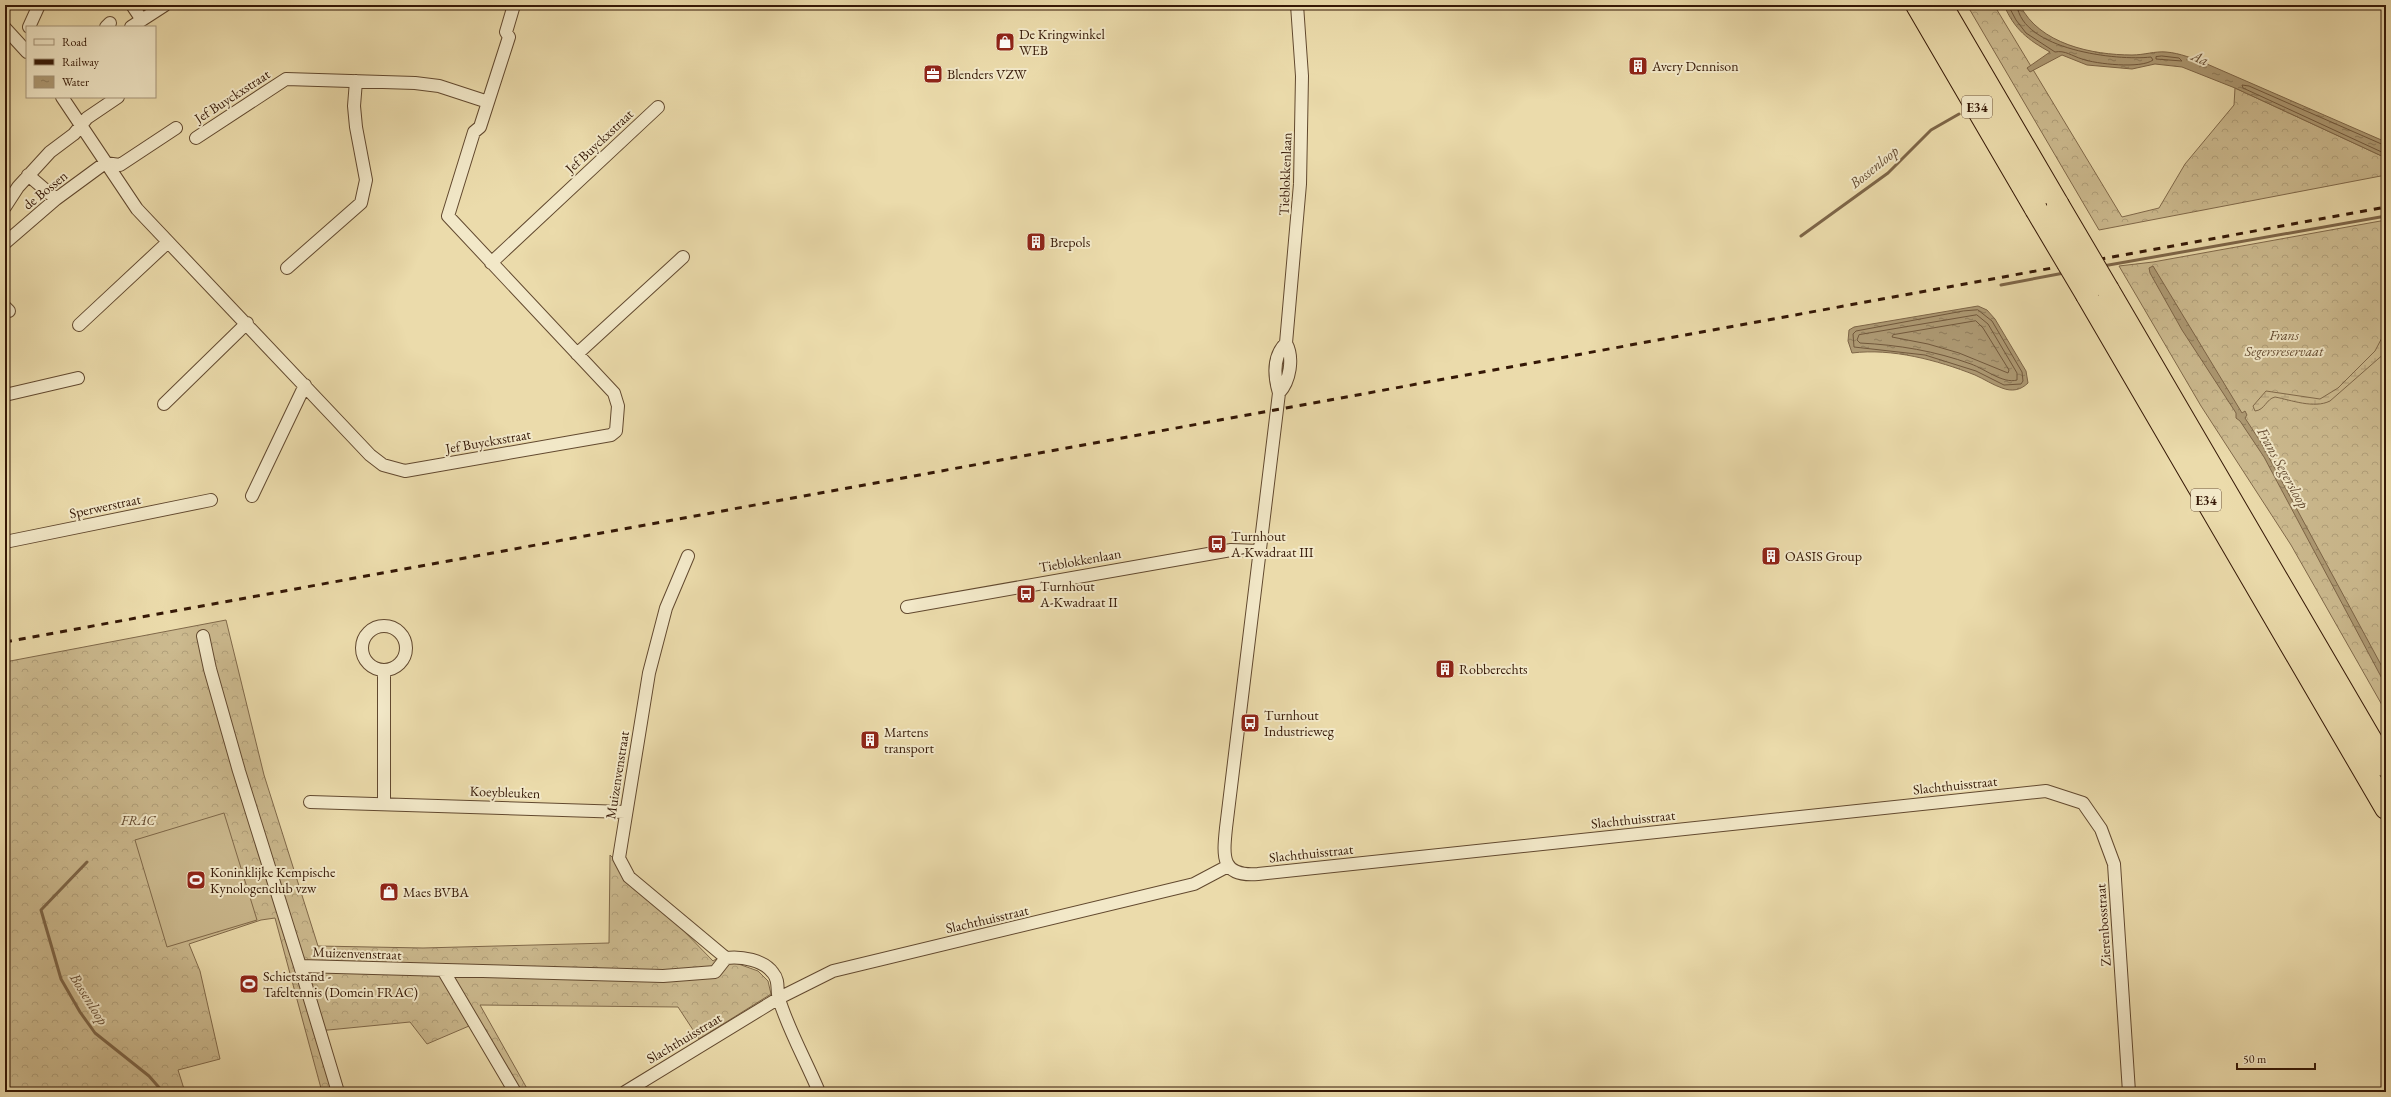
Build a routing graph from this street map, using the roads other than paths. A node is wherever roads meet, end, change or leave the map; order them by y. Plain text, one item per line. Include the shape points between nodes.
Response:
1 (39, 5) edge
2 (132, 5) edge
3 (165, 5) edge
4 (514, 5) edge
5 (1297, 5) edge
6 (1917, 5) edge
7 (1942, 5) edge
8 (142, 20) junction
9 (29, 26) edge
10 (133, 26) edge
11 (5, 28) edge
12 (26, 37) edge
13 (24, 49) edge
14 (356, 81) junction
15 (63, 98) edge
16 (117, 98) edge
17 (488, 102) junction
18 (658, 107) dead end
19 (82, 126) junction
20 (176, 128) dead end
21 (196, 138) dead end
22 (105, 163) junction
23 (28, 175) junction
24 (56, 199) junction
25 (5, 207) edge
26 (168, 242) junction
27 (5, 243) edge
28 (683, 257) dead end
29 (491, 264) junction
30 (287, 268) dead end
31 (247, 323) junction
32 (79, 325) dead end
33 (577, 354) junction
34 (78, 378) dead end
35 (305, 385) junction
36 (5, 396) edge
37 (164, 404) dead end
38 (252, 496) dead end
39 (211, 500) dead end
40 (5, 542) edge
41 (1260, 551) junction
42 (688, 556) dead end
43 (907, 606) dead end
44 (203, 636) dead end
45 (384, 670) dead end
46 (2377, 740) edge
47 (2386, 766) edge
48 (2046, 791) joint
49 (310, 802) dead end
50 (384, 803) junction
51 (2386, 808) edge
52 (625, 812) junction
53 (1228, 866) junction
54 (726, 958) junction
55 (300, 966) junction
56 (443, 970) junction
57 (779, 998) junction
58 (338, 1092) edge
59 (514, 1092) edge
60 (626, 1092) edge
61 (820, 1092) edge
62 (2129, 1092) edge

1 - 9 street
2 - 8 street
3 - 8 street
4 - 17 street, Jef Buyckxstraat via 506,32 509,37
5 - 41 street, Tieblokkenlaan via 1302,76 1300,184 1286,344 1290,355 1289,370 1284,387 1279,393
6 - 51 highway, E34, bridge
7 - 46 highway, E34, bridge via 2108,290
8 - 10 street
11 - 13 street
12 - 13 street
14 - 17 street, Jef Buyckxstraat via 439,86
14 - 21 street, Jef Buyckxstraat via 286,79
14 - 30 street via 356,127 366,180 361,203
15 - 19 street
16 - 19 street, de Bossen via 87,118
17 - 29 street, Jef Buyckxstraat via 480,127 474,132 448,216
18 - 29 street, Jef Buyckxstraat
19 - 22 street
19 - 23 street, de Bossen via 50,152
20 - 22 street via 120,165
22 - 24 street, de Bossen
22 - 26 street, Jef Buyckxstraat via 137,209
23 - 24 street
23 - 25 street, de Bossen
24 - 27 street, de Bossen
26 - 31 street, Jef Buyckxstraat
26 - 32 street
28 - 33 street
29 - 33 street, Jef Buyckxstraat
31 - 35 street, Jef Buyckxstraat
31 - 37 street
33 - 35 street, Jef Buyckxstraat via 617,398 616,431 611,435 405,471 383,465 370,455
34 - 36 street
35 - 38 street
39 - 40 street, Sperwerstraat
41 - 43 street, Tieblokkenlaan via 1231,550
41 - 53 street, Tieblokkenlaan via 1226,828 1224,852
42 - 52 street, Muizenvenstraat via 666,608 649,673
44 - 55 street, Muizenvenstraat via 239,771
45 - 50 street
46 - 47 highway, E34
48 - 53 street, Slachthuisstraat via 1258,874 1235,873
48 - 62 street, Zierenbosstraat via 2083,803 2101,829 2114,864
49 - 50 street, Koeybleuken
50 - 52 street, Koeybleuken
52 - 54 street, Muizenvenstraat via 619,858 629,876
53 - 57 street, Slachthuisstraat via 1194,884 833,971
54 - 56 street, Muizenvenstraat via 715,972 663,976
54 - 57 street via 735,957 766,965 778,980
55 - 56 street, Muizenvenstraat
55 - 58 street
56 - 59 street
57 - 60 street, Slachthuisstraat
57 - 61 street

